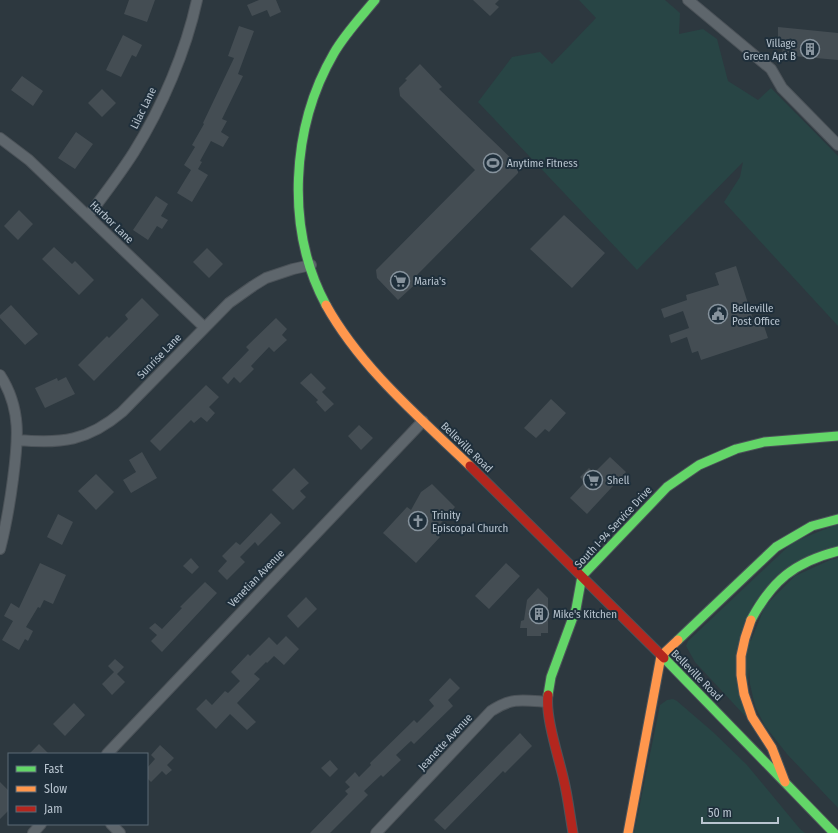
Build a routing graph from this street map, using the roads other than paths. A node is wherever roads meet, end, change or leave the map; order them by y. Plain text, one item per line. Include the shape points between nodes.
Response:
1 (197, 0) edge
2 (375, 0) edge
3 (688, 0) edge
4 (0, 138) edge
5 (838, 145) edge
6 (88, 216) junction
7 (311, 265) junction
8 (204, 327) junction
9 (0, 375) edge
10 (423, 421) junction
11 (838, 436) edge
12 (18, 440) junction
13 (838, 519) edge
14 (0, 549) edge
15 (838, 551) edge
16 (582, 576) junction
17 (661, 656) junction
18 (547, 702) junction
19 (108, 753) edge
20 (785, 782) junction
21 (40, 825) edge
22 (112, 825) edge
23 (33, 833) edge
24 (120, 833) edge
25 (376, 833) edge
26 (572, 833) edge
27 (628, 833) edge
28 (834, 833) edge

1 - 6 street, Lilac Lane via 173,74 155,114 135,151
2 - 7 main road, Belleville Road via 352,26 333,54 316,89 303,132 298,199 303,239
3 - 5 street via 771,69 782,88
4 - 6 street, Harbor Lane via 29,160
6 - 8 street, Harbor Lane
7 - 8 street, Sunrise Lane via 266,278 229,303
7 - 10 main road, Belleville Road via 324,301 347,339 370,367
8 - 12 street, Sunrise Lane via 122,412 104,425 84,435 63,441 41,443
9 - 12 street via 11,399
10 - 16 main road, Belleville Road
10 - 19 street, Venetian Avenue
11 - 16 main road, South I-94 Service Drive via 757,444 736,449 699,465 667,487
12 - 14 street via 8,514
13 - 17 main road via 812,526 776,547
15 - 20 main road via 802,563 779,580 761,601 749,625 742,650 740,673 746,698 752,716 771,747
16 - 17 main road, Belleville Road
16 - 18 main road, South I-94 Service Drive via 576,609 551,677
17 - 20 main road, Belleville Road
17 - 27 main road
18 - 25 street, Jeanette Avenue via 512,701 491,711
18 - 26 main road, South I-94 Service Drive via 565,783
20 - 28 main road, Belleville Road
21 - 23 street
22 - 24 street

